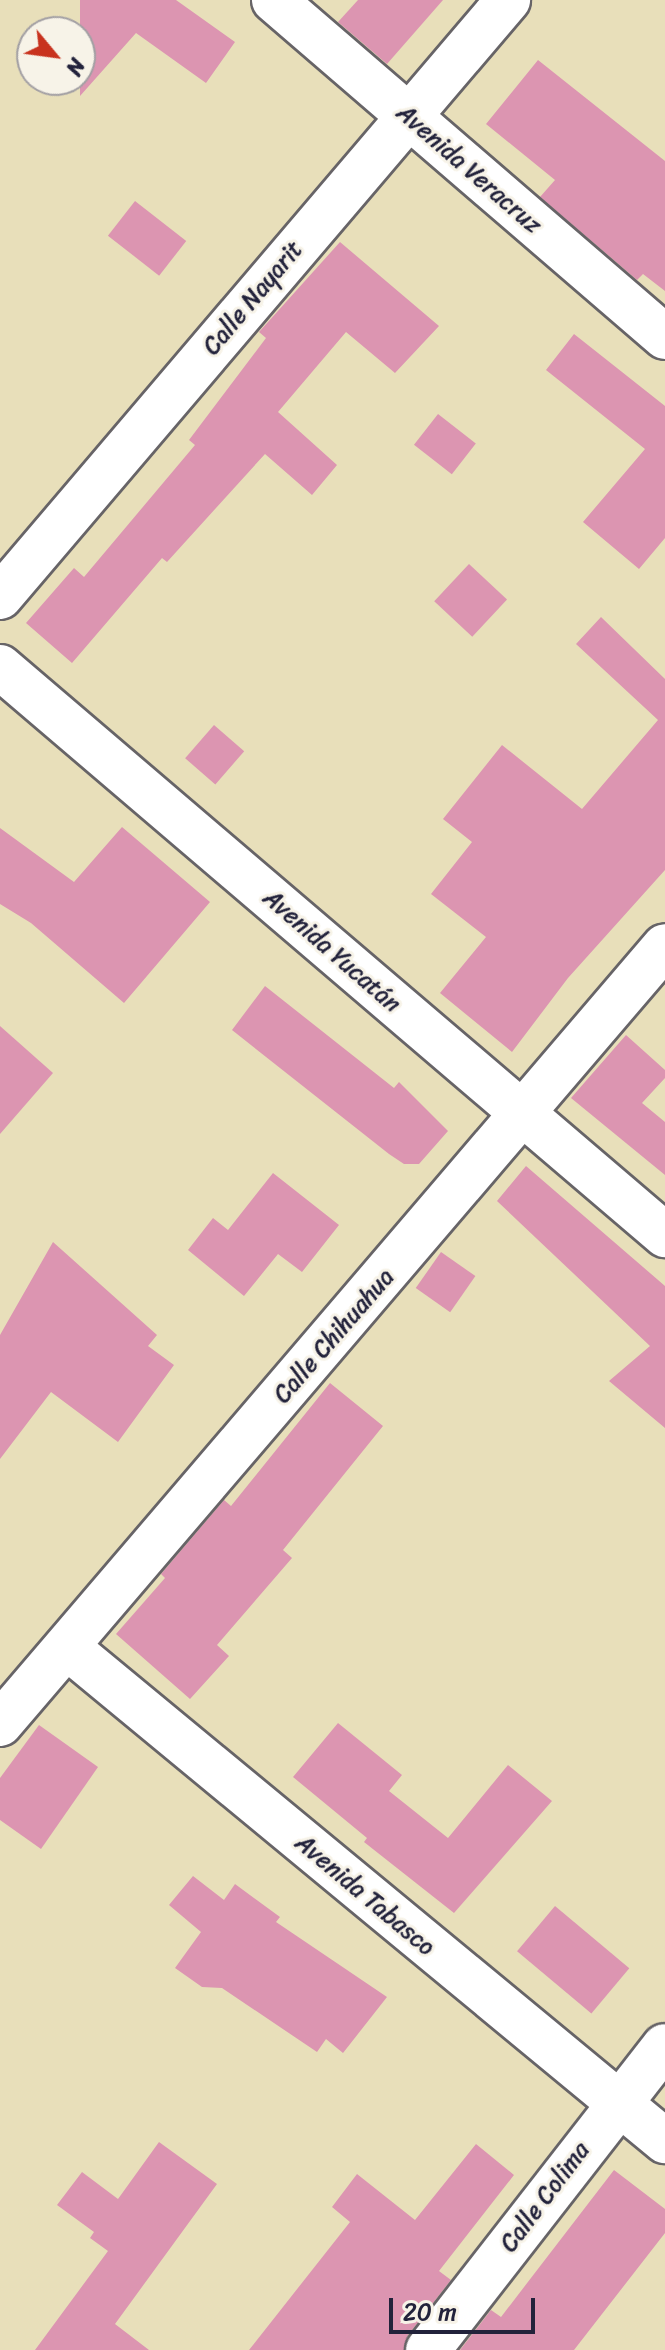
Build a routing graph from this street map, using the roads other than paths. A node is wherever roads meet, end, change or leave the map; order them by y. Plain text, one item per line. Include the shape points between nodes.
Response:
1 (274, 0) edge
2 (508, 0) edge
3 (407, 116) junction
4 (665, 337) edge
5 (0, 597) edge
6 (0, 667) edge
7 (665, 946) edge
8 (524, 1114) junction
9 (665, 1235) edge
10 (67, 1647) junction
11 (0, 1724) edge
12 (665, 2046) edge
13 (617, 2103) junction
14 (665, 2141) edge
15 (428, 2350) edge

1 - 3 street, Avenida Veracruz
2 - 3 street, Calle Nayarit
3 - 4 street, Avenida Veracruz
3 - 5 street, Calle Nayarit
6 - 8 street, Avenida Yucatán
7 - 8 street, Calle Chihuahua
8 - 9 street, Avenida Yucatán
8 - 10 street, Calle Chihuahua
10 - 11 street, Calle Chihuahua
10 - 13 street, Avenida Tabasco
12 - 13 street, Calle Colima
13 - 14 street, Avenida Tabasco
13 - 15 street, Calle Colima

